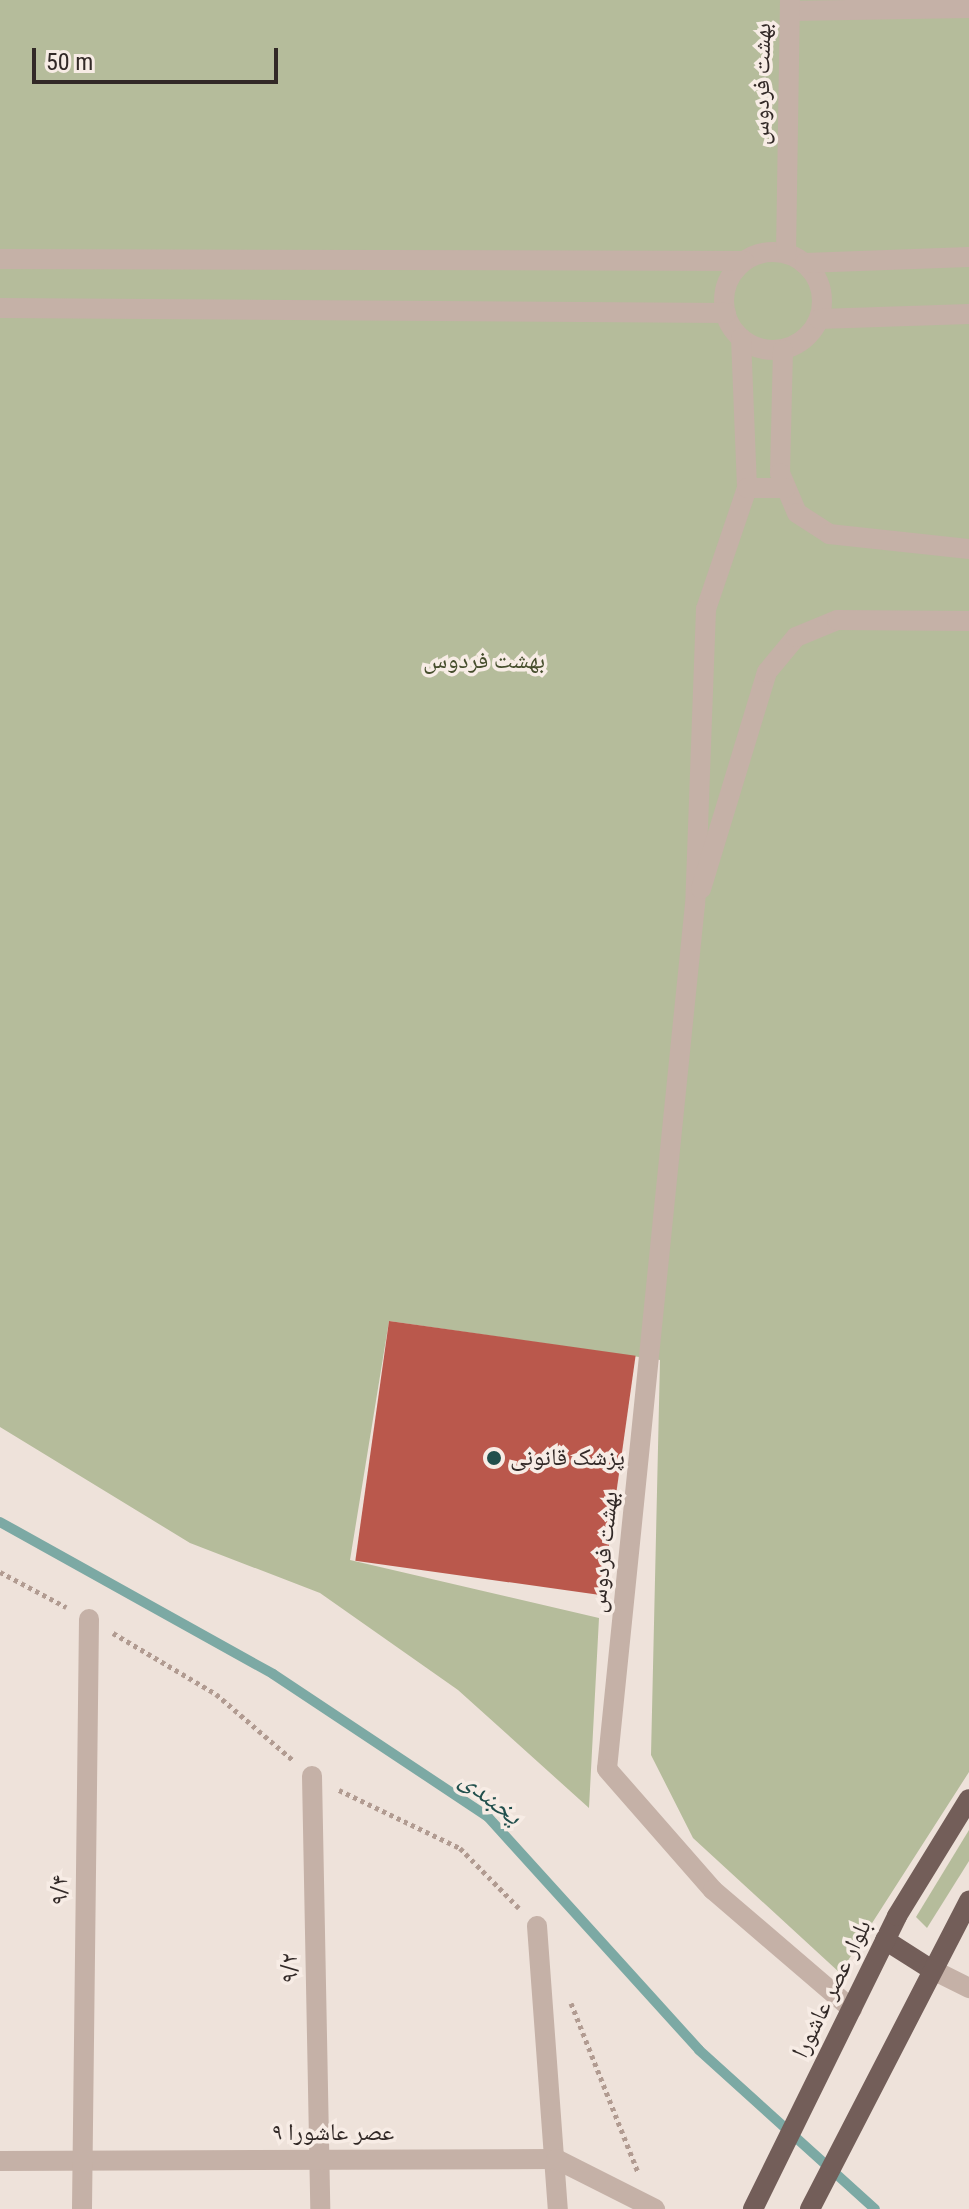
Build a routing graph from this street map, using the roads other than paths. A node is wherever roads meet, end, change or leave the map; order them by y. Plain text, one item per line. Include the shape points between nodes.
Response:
1 (790, 6) edge
2 (969, 8) edge
3 (786, 253) junction
4 (969, 257) edge
5 (0, 259) edge
6 (744, 261) junction
7 (805, 263) junction
8 (0, 308) edge
9 (726, 313) junction
10 (969, 314) edge
11 (819, 319) junction
12 (741, 338) junction
13 (783, 350) junction
14 (747, 488) junction
15 (786, 488) junction
16 (969, 549) edge
17 (969, 621) edge
18 (695, 904) junction
19 (89, 1619) road end
20 (312, 1776) road end
21 (969, 1799) edge
22 (969, 1901) edge
23 (537, 1926) road end
24 (885, 1940) junction
25 (929, 1968) junction
26 (969, 1988) edge
27 (848, 2015) junction
28 (321, 2159) junction
29 (556, 2159) junction
30 (0, 2161) edge
31 (84, 2161) junction
32 (653, 2207) edge
33 (82, 2209) edge
34 (320, 2209) edge
35 (558, 2209) edge
36 (753, 2209) edge
37 (810, 2209) edge

1 - 2 street, بهشت فردوس
1 - 3 street, بهشت فردوس
3 - 6 street
3 - 7 street
4 - 7 street
5 - 6 street
6 - 9 street via 731,275
7 - 11 street via 818,279
8 - 9 street
9 - 12 street
10 - 11 street
11 - 13 street
12 - 13 street
12 - 14 street, بهشت فردوس
13 - 15 street via 780,473
14 - 15 street
14 - 18 street, بهشت فردوس via 706,609
15 - 16 street via 797,513 829,534
17 - 18 street, بهشت فردوس via 837,620 796,637 767,672
18 - 27 street, بهشت فردوس via 607,1769 713,1890
19 - 31 street, ۹/۴
20 - 28 street, ۹/۲
21 - 24 main road, بلوار عصر عاشورا
22 - 25 main road
23 - 29 street
24 - 25 main road
24 - 27 main road, بلوار عصر عاشورا
25 - 26 street
25 - 37 main road
27 - 36 main road, بلوار عصر عاشورا
28 - 29 street, عصر عاشورا ۹
28 - 31 street, عصر عاشورا ۹
28 - 34 street, ۹/۲
29 - 32 street, عصر عاشورا ۹
29 - 35 street
30 - 31 street, عصر عاشورا ۹
31 - 33 street, ۹/۴

